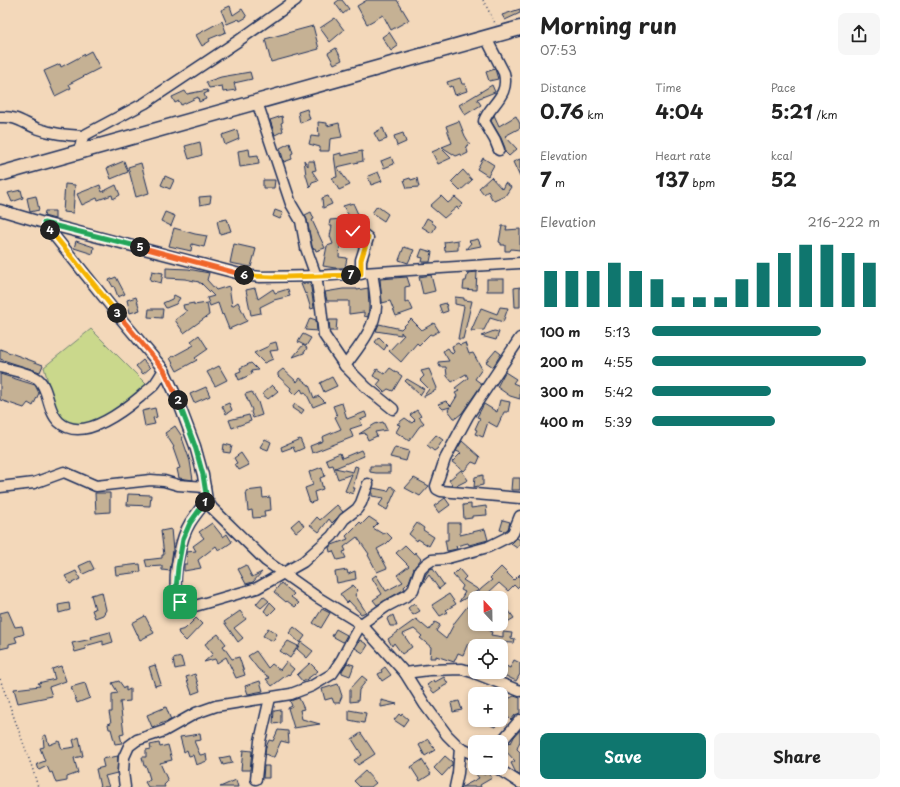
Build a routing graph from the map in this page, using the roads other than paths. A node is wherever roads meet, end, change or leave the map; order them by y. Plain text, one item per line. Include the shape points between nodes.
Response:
1 (292, 1) edge
2 (520, 28) edge
3 (486, 38) junction
4 (257, 102) junction
5 (0, 117) edge
6 (83, 136) junction
7 (499, 150) dead end
8 (79, 152) junction
9 (0, 174) edge
10 (0, 210) edge
11 (44, 223) junction
12 (353, 231) dead end
13 (520, 263) edge
14 (372, 273) junction
15 (361, 274) junction
16 (316, 276) junction
17 (520, 338) edge
18 (345, 366) junction
19 (0, 367) edge
20 (164, 370) junction
21 (393, 409) dead end
22 (368, 484) dead end
23 (205, 487) junction
24 (0, 488) edge
25 (520, 498) edge
26 (207, 500) junction
27 (520, 516) edge
28 (284, 574) junction
29 (361, 624) junction
30 (405, 673) junction
31 (520, 691) edge
32 (270, 698) junction
33 (520, 720) edge
34 (507, 735) edge
35 (460, 748) junction
36 (468, 752) edge
37 (508, 775) edge
38 (256, 779) dead end
39 (520, 783) edge
40 (125, 787) edge
41 (455, 787) edge

1 - 6 street via 238,42 145,103
2 - 3 highway
3 - 4 highway
3 - 7 street via 506,78 504,90 486,114 484,121
4 - 8 highway
4 - 16 street via 291,204 301,221 306,248
5 - 6 street via 10,116 60,135
6 - 8 street
8 - 9 highway
10 - 11 street
11 - 16 street via 244,275
11 - 20 street
12 - 15 street via 368,238 361,260
13 - 14 street
14 - 15 street
14 - 18 street via 376,309 362,343
15 - 16 street
16 - 18 street via 324,335
17 - 25 street via 468,416 445,459 436,486 441,491
18 - 21 street
19 - 20 street via 37,378 42,383 52,413 59,423 73,429 88,428 108,420 154,385
20 - 23 street via 195,446
22 - 28 street via 357,509 344,519 332,536 303,562
23 - 24 street via 151,480 96,486 64,472 34,482
23 - 26 street
26 - 28 street via 232,530
26 - 28 street via 190,523 183,539 176,589 180,602 186,607 195,606 257,588
27 - 29 street via 513,533 508,537 488,547 432,560 426,564 420,570 408,595
28 - 29 street
29 - 30 street
29 - 32 street via 332,674 292,694
30 - 31 street via 462,669
30 - 35 street via 436,720
32 - 38 street via 260,741
32 - 40 street via 216,706 196,713 164,731 137,740 129,746 124,757
33 - 34 street
35 - 36 street
35 - 41 street
37 - 39 street

